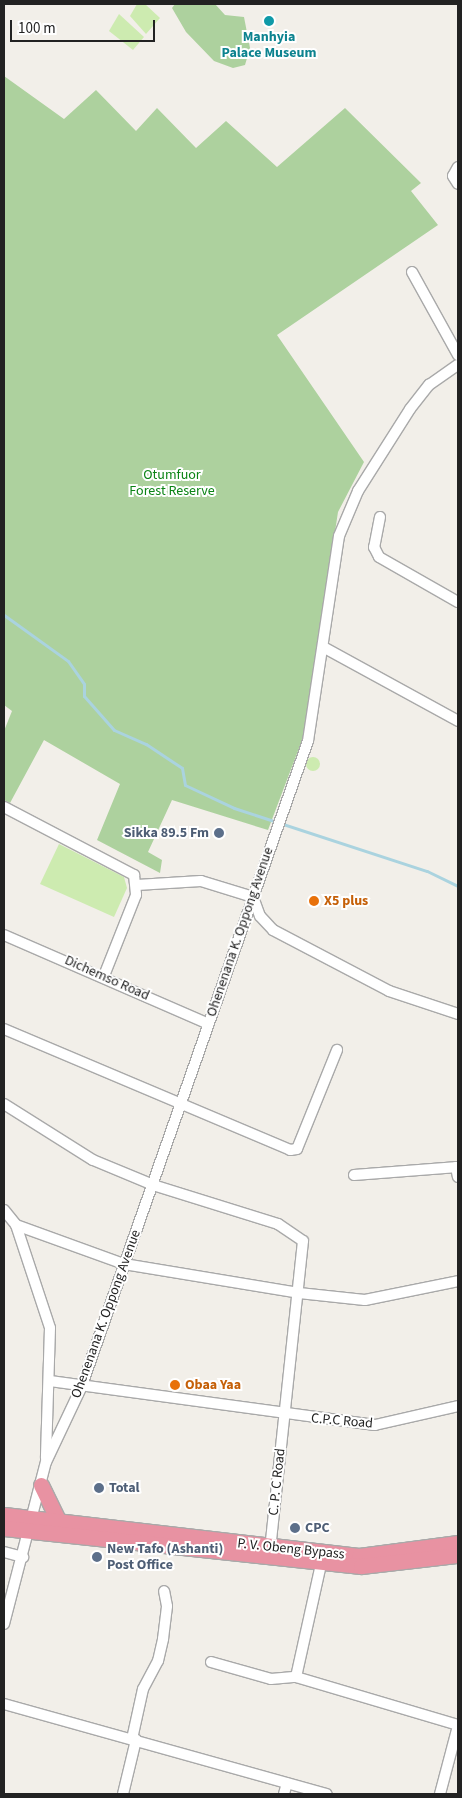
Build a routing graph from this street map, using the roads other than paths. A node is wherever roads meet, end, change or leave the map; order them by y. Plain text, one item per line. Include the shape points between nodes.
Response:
1 (458, 167) edge
2 (458, 184) edge
3 (412, 272) dead end
4 (458, 355) edge
5 (458, 365) edge
6 (380, 517) dead end
7 (458, 602) edge
8 (323, 647) junction
9 (458, 721) edge
10 (4, 807) edge
11 (137, 885) junction
12 (253, 897) junction
13 (4, 935) edge
14 (104, 976) junction
15 (458, 1014) edge
16 (209, 1024) junction
17 (4, 1029) edge
18 (337, 1050) dead end
19 (4, 1104) edge
20 (180, 1105) junction
21 (458, 1170) edge
22 (354, 1175) dead end
23 (153, 1185) junction
24 (4, 1210) edge
25 (16, 1225) junction
26 (124, 1264) junction
27 (458, 1281) edge
28 (299, 1293) junction
29 (50, 1381) junction
30 (81, 1388) junction
31 (458, 1406) edge
32 (284, 1416) junction
33 (46, 1462) junction
34 (40, 1485) junction
35 (4, 1515) edge
36 (59, 1522) junction
37 (31, 1525) junction
38 (4, 1528) edge
39 (458, 1543) edge
40 (270, 1548) junction
41 (4, 1552) edge
42 (458, 1555) edge
43 (23, 1557) junction
44 (321, 1564) junction
45 (164, 1591) dead end
46 (4, 1624) edge
47 (211, 1662) dead end
48 (296, 1677) junction
49 (4, 1704) edge
50 (458, 1725) edge
51 (134, 1740) junction
52 (287, 1783) junction
53 (123, 1794) edge
54 (284, 1794) edge
55 (327, 1794) edge
56 (440, 1794) edge

1 - 2 street via 453,176
3 - 4 street
5 - 8 street, Ohenenana K. Oppong Avenue via 429,385 410,409 349,510 329,588
6 - 7 street via 374,547 379,557
8 - 9 street
8 - 12 street, Ohenenana K. Oppong Avenue via 308,741
10 - 11 street via 126,868
11 - 12 street via 201,881
11 - 14 street
12 - 15 street via 260,916 273,930 389,991
12 - 16 street, Ohenenana K. Oppong Avenue
13 - 14 street, Dichemso Road
14 - 16 street, Dichemso Road
16 - 20 street, Ohenenana K. Oppong Avenue
17 - 20 street
18 - 20 street via 294,1150
19 - 23 street via 94,1160
20 - 23 street, Ohenenana K. Oppong Avenue
21 - 22 street
23 - 26 street, Ohenenana K. Oppong Avenue
23 - 28 street, C. P. C Road via 298,1235 304,1251
24 - 25 street
25 - 26 street
25 - 29 street via 50,1328
26 - 28 street
26 - 30 street, Ohenenana K. Oppong Avenue
27 - 28 street via 365,1300
28 - 32 street, C. P. C Road
29 - 30 street, C.P.C Road
29 - 33 street
30 - 32 street, C.P.C Road
30 - 33 street, Ohenenana K. Oppong Avenue
31 - 32 street, C.P.C Road via 375,1425
32 - 40 street, C. P. C Road
33 - 34 street, Ohenenana K. Oppong Avenue
34 - 36 highway
34 - 37 street, Ohenenana K. Oppong Avenue
35 - 37 highway, P. V. Obeng Bypass
36 - 37 highway, P. V. Obeng Bypass
36 - 40 highway, P. V. Obeng Bypass
37 - 38 highway, P. V. Obeng Bypass
37 - 43 street, Ohenenana K. Oppong Avenue
37 - 44 highway, P. V. Obeng Bypass
39 - 40 highway, P. V. Obeng Bypass via 373,1556
41 - 43 street
42 - 44 highway, P. V. Obeng Bypass via 390,1566
43 - 46 street, Ohenenana K. Oppong Avenue
44 - 48 street
45 - 51 street via 167,1606 163,1639 158,1661 143,1689
47 - 48 street via 271,1680
48 - 50 street
49 - 51 street
50 - 56 street
51 - 52 street
51 - 53 street
52 - 54 street
52 - 55 street

